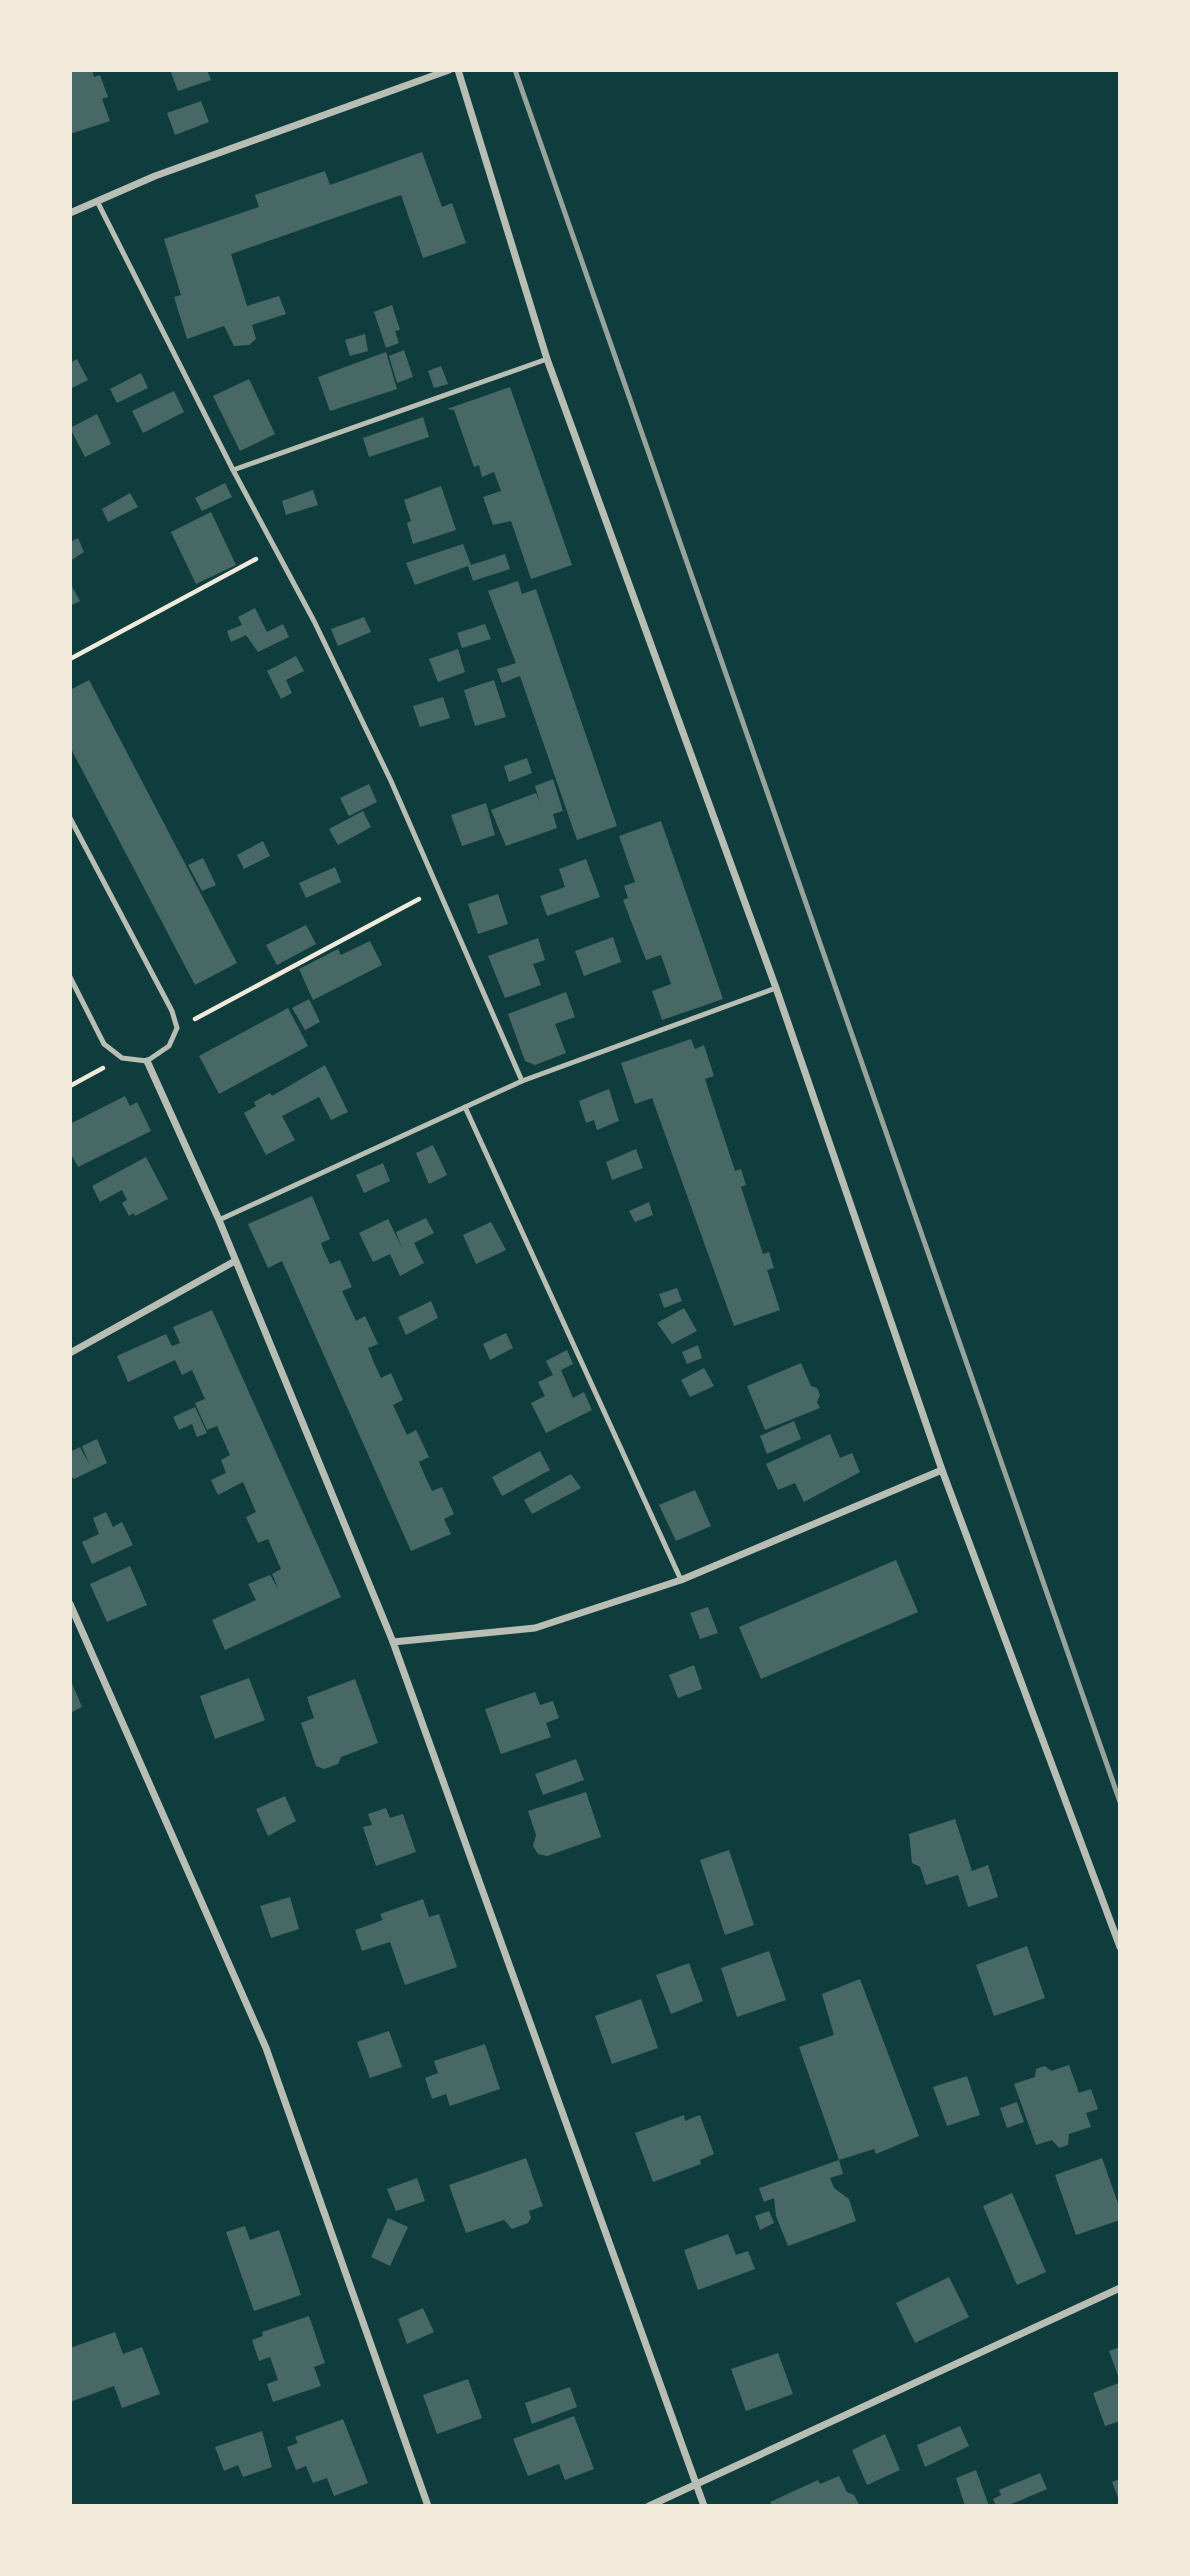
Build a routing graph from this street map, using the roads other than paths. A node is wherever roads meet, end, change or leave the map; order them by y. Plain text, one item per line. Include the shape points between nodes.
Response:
1 (449, 70) edge
2 (458, 70) edge
3 (97, 201) junction
4 (70, 213) edge
5 (547, 359) junction
6 (233, 470) junction
7 (70, 818) edge
8 (70, 977) edge
9 (776, 988) junction
10 (148, 1061) junction
11 (522, 1081) junction
12 (465, 1107) junction
13 (219, 1220) junction
14 (235, 1261) junction
15 (70, 1353) edge
16 (942, 1470) junction
17 (681, 1580) junction
18 (70, 1604) edge
19 (393, 1642) junction
20 (1120, 1947) edge
21 (1120, 2288) edge
22 (696, 2485) junction
23 (428, 2506) edge
24 (649, 2506) edge
25 (704, 2506) edge

1 - 3 street
2 - 5 street
3 - 4 street
3 - 6 lane
5 - 6 lane
5 - 9 street
6 - 11 lane via 337,670
7 - 10 lane via 172,1011 177,1028 169,1046
8 - 10 lane via 104,1044 122,1058
9 - 11 lane
9 - 16 street
10 - 13 street
11 - 12 lane
12 - 13 lane
12 - 17 lane
13 - 14 street
14 - 15 street
14 - 19 street
16 - 17 street
16 - 20 street
17 - 19 street via 535,1628
18 - 23 street via 266,2048
19 - 22 street
21 - 22 street
22 - 24 street
22 - 25 street

